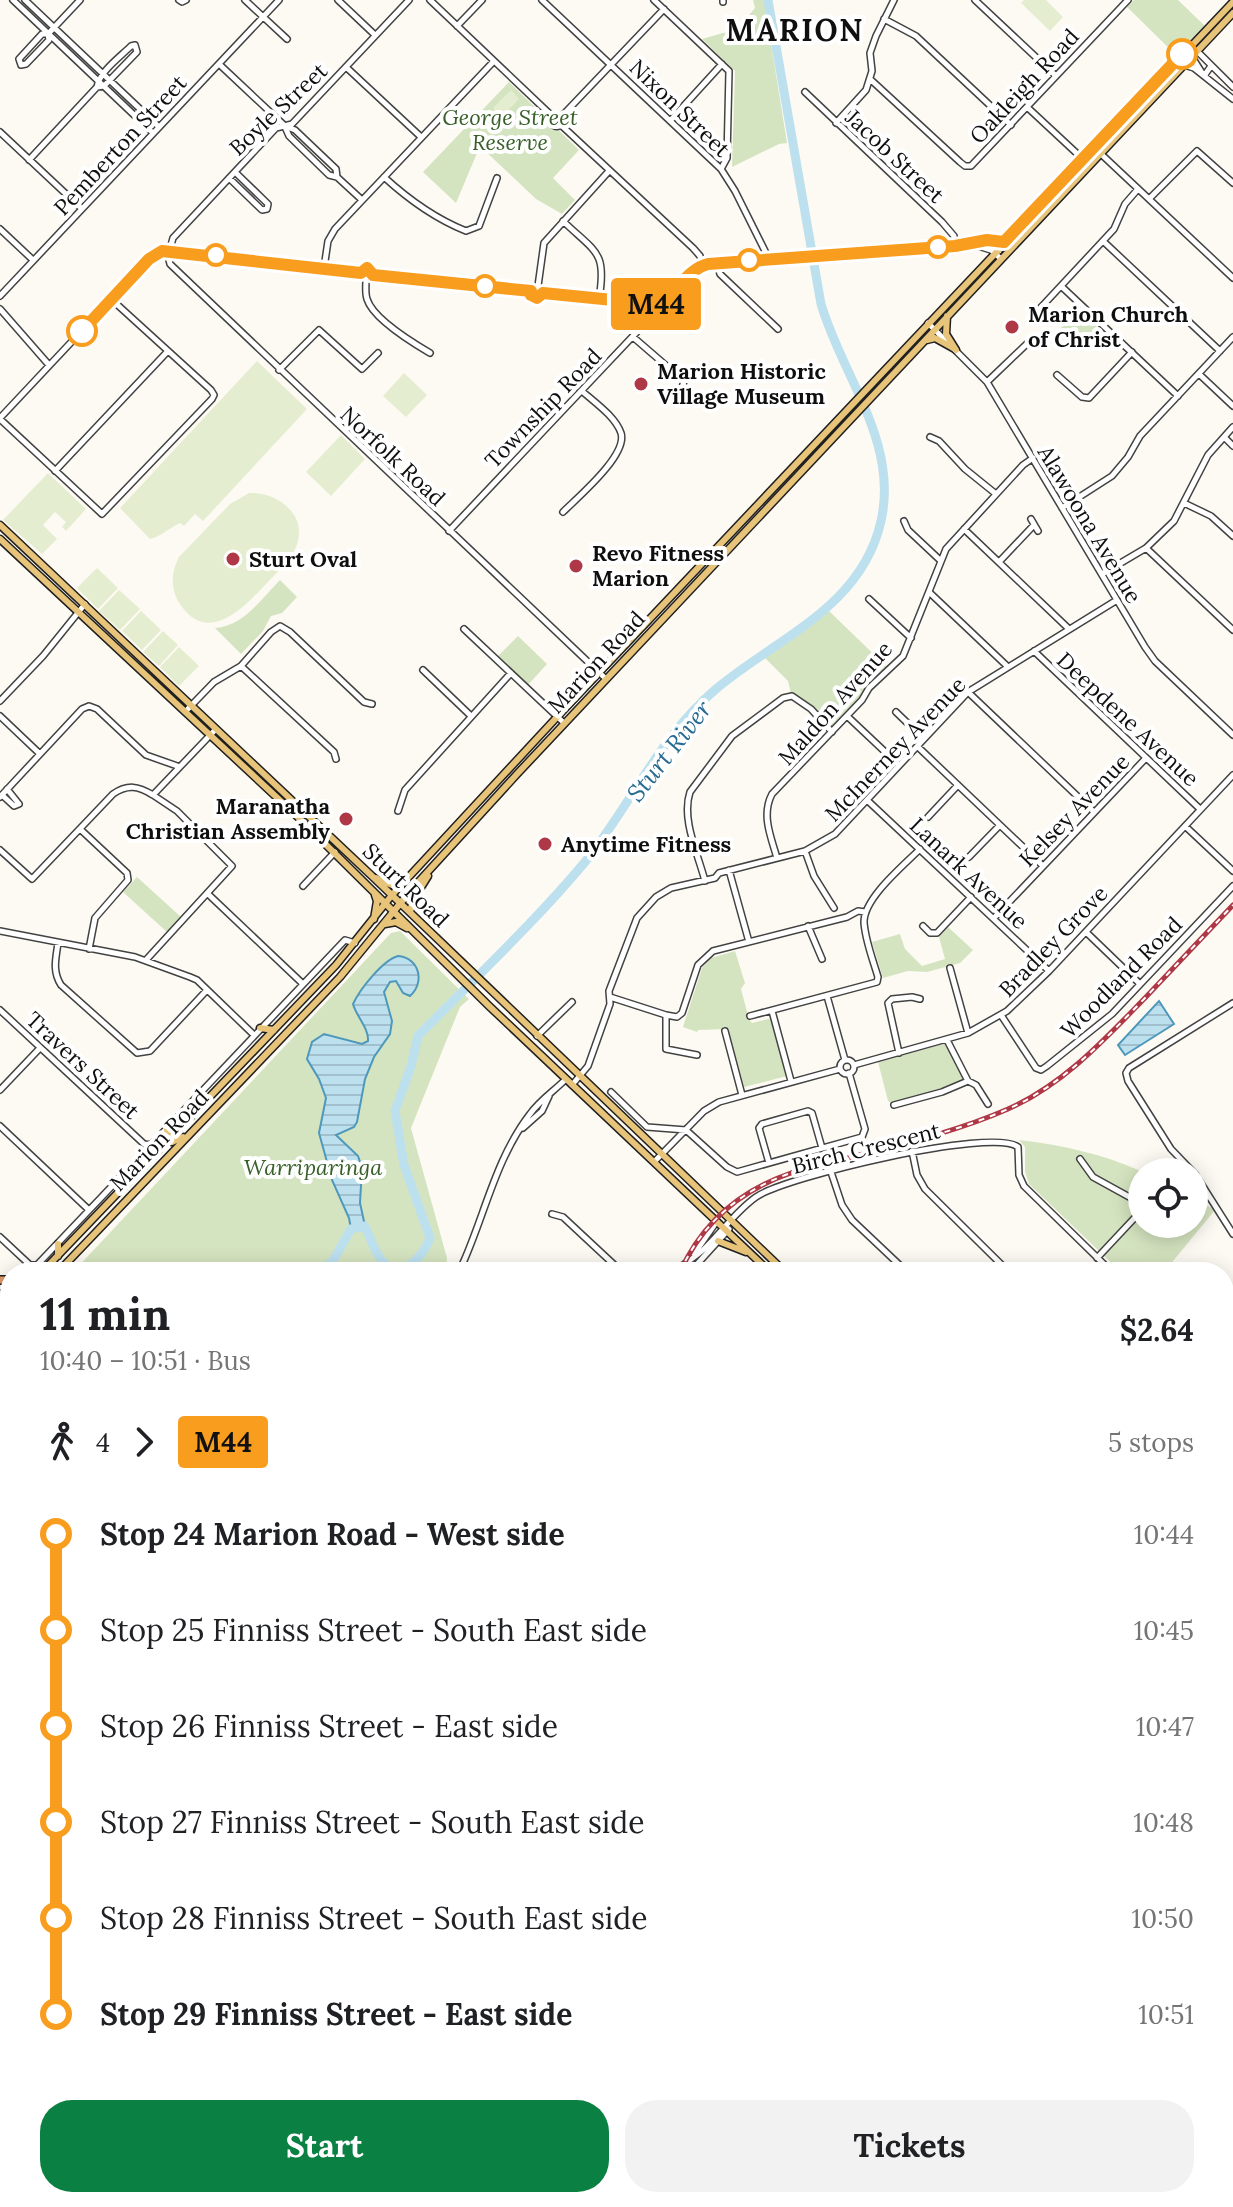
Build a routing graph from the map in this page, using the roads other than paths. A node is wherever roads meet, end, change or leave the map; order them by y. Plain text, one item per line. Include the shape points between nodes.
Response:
1 (13, 0) edge
2 (25, 0) edge
3 (80, 0) edge
4 (179, 0) edge
5 (186, 0) edge
6 (245, 0) edge
7 (279, 0) edge
8 (338, 0) edge
9 (409, 0) edge
10 (430, 0) edge
11 (482, 0) edge
12 (542, 0) edge
13 (654, 0) edge
14 (975, 0) edge
15 (1128, 0) edge
16 (891, 1) edge
17 (1233, 2) edge
18 (664, 9) junction
19 (1233, 13) edge
20 (263, 17) junction
21 (884, 19) junction
22 (457, 26) junction
23 (54, 28) junction
24 (48, 34) junction
25 (375, 35) junction
26 (287, 39) dead end
27 (1190, 46) junction
28 (1194, 54) junction
29 (494, 61) junction
30 (219, 64) junction
31 (722, 64) junction
32 (611, 65) junction
33 (1184, 65) junction
34 (1211, 66) junction
35 (346, 67) junction
36 (103, 75) junction
37 (1056, 76) junction
38 (1204, 76) junction
39 (870, 79) junction
40 (102, 84) junction
41 (1233, 87) edge
42 (805, 92) dead end
43 (1233, 99) edge
44 (1027, 107) junction
45 (553, 117) junction
46 (561, 117) junction
47 (670, 121) junction
48 (836, 123) junction
49 (561, 125) junction
50 (1011, 125) junction
51 (285, 126) junction
52 (159, 127) junction
53 (0, 132) edge
54 (153, 133) junction
55 (421, 137) junction
56 (1100, 153) junction
57 (29, 160) junction
58 (1086, 162) junction
59 (721, 169) junction
60 (609, 171) junction
61 (235, 172) junction
62 (384, 177) junction
63 (229, 178) junction
64 (497, 178) dead end
65 (1233, 183) edge
66 (1138, 189) junction
67 (1149, 199) junction
68 (362, 200) junction
69 (82, 209) junction
70 (563, 221) junction
71 (0, 229) edge
72 (1103, 241) junction
73 (1004, 242) junction
74 (973, 244) junction
75 (955, 246) junction
76 (169, 251) junction
77 (999, 254) junction
78 (769, 259) junction
79 (33, 260) junction
80 (717, 262) junction
81 (702, 265) junction
82 (324, 268) junction
83 (361, 273) junction
84 (373, 275) junction
85 (1233, 278) edge
86 (366, 280) junction
87 (538, 286) junction
88 (1061, 286) junction
89 (531, 291) junction
90 (543, 293) junction
91 (0, 296) edge
92 (111, 299) junction
93 (599, 299) junction
94 (653, 304) junction
95 (0, 309) edge
96 (947, 316) junction
97 (1032, 317) dead end
98 (928, 323) junction
99 (778, 329) dead end
100 (935, 330) junction
101 (633, 337) junction
102 (1034, 337) dead end
103 (1233, 337) edge
104 (925, 341) junction
105 (956, 350) junction
106 (168, 351) junction
107 (1220, 351) junction
108 (1132, 352) junction
109 (378, 353) dead end
110 (430, 353) dead end
111 (49, 365) junction
112 (279, 370) junction
113 (1199, 374) junction
114 (1057, 375) dead end
115 (987, 382) junction
116 (582, 391) junction
117 (1178, 396) junction
118 (679, 398) dead end
119 (1233, 406) edge
120 (0, 418) edge
121 (1233, 427) edge
122 (930, 437) dead end
123 (1224, 437) junction
124 (1233, 446) edge
125 (1033, 458) junction
126 (55, 471) junction
127 (996, 494) junction
128 (1184, 503) junction
129 (1062, 508) junction
130 (563, 512) dead end
131 (904, 521) dead end
132 (0, 525) edge
133 (1034, 525) dead end
134 (964, 529) junction
135 (449, 531) junction
136 (1233, 536) edge
137 (0, 539) edge
138 (1146, 548) junction
139 (941, 561) junction
140 (999, 562) junction
141 (1102, 574) junction
142 (929, 592) junction
143 (869, 599) dead end
144 (1117, 600) junction
145 (85, 604) junction
146 (78, 612) junction
147 (464, 629) dead end
148 (1069, 629) junction
149 (1233, 630) edge
150 (911, 638) junction
151 (1034, 651) junction
152 (241, 666) junction
153 (1007, 666) junction
154 (423, 670) dead end
155 (599, 672) junction
156 (511, 673) junction
157 (606, 679) junction
158 (968, 692) junction
159 (0, 701) edge
160 (372, 704) dead end
161 (191, 706) junction
162 (185, 712) junction
163 (896, 712) dead end
164 (0, 716) edge
165 (471, 716) junction
166 (847, 716) junction
167 (557, 717) junction
168 (564, 723) junction
169 (216, 729) junction
170 (832, 732) junction
171 (210, 735) junction
172 (1233, 735) edge
173 (924, 739) junction
174 (918, 747) junction
175 (40, 754) junction
176 (1146, 758) junction
177 (336, 759) dead end
178 (899, 765) junction
179 (180, 767) junction
180 (518, 773) junction
181 (1233, 775) edge
182 (500, 780) junction
183 (958, 785) junction
184 (3, 794) edge
185 (153, 795) junction
186 (867, 800) junction
187 (1200, 809) junction
188 (398, 811) dead end
189 (1094, 812) junction
190 (302, 816) junction
191 (928, 817) dead end
192 (1000, 825) junction
193 (1185, 826) junction
194 (80, 829) junction
195 (337, 849) junction
196 (920, 849) junction
197 (0, 850) edge
198 (805, 851) junction
199 (969, 857) dead end
200 (438, 859) junction
201 (777, 859) junction
202 (1043, 866) junction
203 (729, 870) junction
204 (1233, 871) edge
205 (373, 877) junction
206 (705, 881) junction
207 (401, 884) junction
208 (303, 886) dead end
209 (1233, 886) edge
210 (373, 890) junction
211 (208, 894) junction
212 (392, 895) junction
213 (971, 897) junction
214 (385, 903) junction
215 (400, 903) junction
216 (834, 908) dead end
217 (394, 911) junction
218 (865, 912) junction
219 (410, 913) junction
220 (994, 918) junction
221 (374, 919) junction
222 (382, 926) junction
223 (808, 926) junction
224 (923, 926) dead end
225 (0, 931) edge
226 (1086, 932) junction
227 (749, 942) junction
228 (58, 943) junction
229 (355, 943) junction
230 (89, 949) junction
231 (438, 955) junction
232 (822, 959) dead end
233 (146, 960) junction
234 (950, 968) dead end
235 (1049, 971) junction
236 (303, 984) junction
237 (1140, 984) junction
238 (207, 990) junction
239 (827, 996) junction
240 (610, 997) junction
241 (920, 999) dead end
242 (572, 1002) dead end
243 (1233, 1003) edge
244 (0, 1010) edge
245 (772, 1011) junction
246 (666, 1015) junction
247 (1001, 1015) junction
248 (750, 1016) dead end
249 (260, 1028) junction
250 (274, 1030) junction
251 (725, 1031) dead end
252 (968, 1033) junction
253 (254, 1035) junction
254 (537, 1036) junction
255 (947, 1040) junction
256 (276, 1043) junction
257 (40, 1048) junction
258 (899, 1053) junction
259 (697, 1055) dead end
260 (845, 1060) junction
261 (854, 1065) junction
262 (840, 1069) junction
263 (849, 1073) junction
264 (579, 1077) junction
265 (566, 1079) junction
266 (225, 1080) junction
267 (241, 1081) junction
268 (791, 1081) junction
269 (968, 1081) junction
270 (572, 1085) junction
271 (0, 1090) edge
272 (611, 1092) dead end
273 (742, 1095) junction
274 (988, 1104) dead end
275 (894, 1105) dead end
276 (0, 1126) edge
277 (167, 1127) junction
278 (686, 1130) junction
279 (190, 1134) junction
280 (169, 1140) junction
281 (144, 1144) joint
282 (822, 1148) junction
283 (912, 1151) junction
284 (662, 1154) junction
285 (1080, 1159) dead end
286 (655, 1161) junction
287 (769, 1163) junction
288 (145, 1166) junction
289 (831, 1172) junction
290 (148, 1178) junction
291 (1128, 1198) edge
292 (89, 1210) junction
293 (552, 1214) dead end
294 (717, 1221) junction
295 (732, 1221) junction
296 (1128, 1223) edge
297 (726, 1230) junction
298 (1233, 1234) edge
299 (0, 1237) edge
300 (718, 1241) junction
301 (58, 1244) junction
302 (753, 1255) junction
303 (58, 1256) junction
304 (74, 1256) junction
305 (1097, 1258) junction
306 (27, 1262) edge
307 (40, 1262) edge
308 (52, 1262) edge
309 (68, 1262) edge
310 (463, 1262) edge
311 (611, 1262) edge
312 (686, 1262) edge
313 (686, 1262) edge
314 (699, 1262) edge
315 (760, 1262) edge
316 (775, 1262) edge
317 (896, 1262) edge
318 (999, 1262) edge
319 (1101, 1262) edge

1 - 24 street
2 - 23 street
3 - 23 street
4 - 5 street
6 - 20 street
7 - 20 street, Pemberton Street
8 - 25 street
9 - 25 street, Boyle Street
10 - 22 street
11 - 22 street
12 - 32 street, Nixon Street
13 - 18 street
14 - 37 street
15 - 37 street, Oakleigh Road
16 - 21 street
17 - 27 main road, Marion Road
18 - 31 street
18 - 32 street
19 - 28 main road, Marion Road
20 - 26 street
20 - 30 street, Pemberton Street
21 - 39 street via 870,53
21 - 50 street via 916,36
22 - 29 street
23 - 24 street
23 - 36 street
24 - 24 street via 49,40 21,65 19,59
24 - 40 street
25 - 35 street, Boyle Street
27 - 28 street
27 - 58 main road, Marion Road
28 - 33 main road, Marion Road
28 - 34 street
28 - 38 street
29 - 45 street
29 - 55 street
30 - 51 street
30 - 52 street, Pemberton Street
31 - 47 street
31 - 59 street via 731,78 727,158
32 - 46 street
32 - 47 street, Nixon Street
33 - 38 street
33 - 56 main road, Marion Road
34 - 38 street
34 - 41 street
35 - 51 street, Boyle Street
35 - 55 street
36 - 40 street
36 - 40 street via 136,46 137,52
37 - 44 street, Oakleigh Road
38 - 43 street
39 - 48 street
39 - 50 street, Oakleigh Road via 965,166 975,163
40 - 52 street
40 - 54 street
40 - 57 street
42 - 48 street, Jacob Street
44 - 50 street, Oakleigh Road
44 - 58 street
45 - 46 street
45 - 49 street via 554,126
46 - 49 street
47 - 59 street, Nixon Street
48 - 75 street, Jacob Street via 942,222
49 - 60 street
51 - 61 street, Boyle Street via 276,128
51 - 68 street via 336,169 337,177
52 - 54 street, Pemberton Street
53 - 57 street
54 - 69 street, Pemberton Street
55 - 62 street
56 - 58 main road, Marion Road
56 - 66 street
57 - 69 street
58 - 73 main road, Marion Road
58 - 77 main road, Marion Road
59 - 78 street, Nixon Street
60 - 70 street
60 - 81 street via 693,248
61 - 63 street, Boyle Street
61 - 63 street, Boyle Street via 268,204 267,209
62 - 64 street via 466,231 479,226
62 - 68 street
63 - 76 street, Boyle Street via 173,238
65 - 67 street via 1197,151
66 - 67 street
66 - 72 street
67 - 85 street
68 - 82 street via 328,241
69 - 79 street, Pemberton Street
70 - 87 street via 544,243
70 - 93 street via 600,258
71 - 79 street
72 - 88 street
72 - 107 street
73 - 74 main road
73 - 77 main road, Marion Road
74 - 75 street
74 - 77 street via 985,243
75 - 78 street
76 - 82 street
76 - 92 street via 149,259
76 - 112 street, Norfolk Road via 173,269
77 - 96 main road, Marion Road
77 - 98 main road, Marion Road
78 - 80 street
79 - 91 street, Pemberton Street
80 - 81 street
80 - 99 street via 720,274
81 - 94 street
82 - 83 street
83 - 84 street via 367,268
83 - 86 street
84 - 86 street
84 - 89 street
86 - 110 street via 366,296 375,312
87 - 89 street
87 - 90 street
88 - 97 street
88 - 108 street
89 - 90 street via 537,298
90 - 93 street
92 - 106 street
92 - 111 street
93 - 94 street
94 - 101 street, Township Road via 651,317
95 - 111 street
96 - 100 main road, Marion Road
96 - 105 main road via 946,334
98 - 100 street, Alawoona Avenue
98 - 155 main road, Marion Road
100 - 104 main road, Marion Road
100 - 105 street, Alawoona Avenue
101 - 116 street, Township Road
101 - 118 street via 684,381
102 - 115 street
103 - 107 street
104 - 105 main road via 935,338
104 - 157 main road, Marion Road
105 - 115 street, Alawoona Avenue
106 - 126 street
106 - 126 street via 214,395 102,514
107 - 113 street
108 - 114 street via 1089,398
108 - 117 street
109 - 112 street via 362,369 319,330
111 - 120 street
112 - 135 street, Norfolk Road
113 - 117 street
113 - 119 street
115 - 125 street, Alawoona Avenue
116 - 130 street via 615,422 622,443
116 - 135 street, Township Road
117 - 129 street via 1112,476
120 - 126 street
121 - 123 street
122 - 127 street
123 - 124 street
123 - 128 street via 1208,455
125 - 127 street, Maldon Avenue
125 - 129 street, Alawoona Avenue
127 - 134 street, Maldon Avenue
128 - 136 street via 1211,516
128 - 138 street
129 - 141 street, Alawoona Avenue
131 - 139 street
132 - 145 main road, Sturt Road
133 - 140 street
134 - 139 street, Maldon Avenue
134 - 140 street
135 - 155 street, Norfolk Road
137 - 146 main road, Sturt Road
138 - 141 street
138 - 149 street
139 - 142 street, Maldon Avenue
140 - 148 street
141 - 144 street, Alawoona Avenue
142 - 150 street, Maldon Avenue
142 - 153 street
143 - 150 street
144 - 148 street, McInerney Avenue
144 - 172 street, Alawoona Avenue via 1155,661
145 - 146 street
145 - 161 main road, Sturt Road
146 - 159 street
146 - 162 main road, Sturt Road
147 - 156 street
148 - 151 street, McInerney Avenue
150 - 166 street, Maldon Avenue via 903,656
151 - 153 street, McInerney Avenue
151 - 176 street, Deepdene Avenue
152 - 160 street via 276,628 283,627
152 - 161 street via 214,682
152 - 177 street
153 - 158 street, McInerney Avenue
154 - 165 street
155 - 157 street, Norfolk Road
155 - 167 main road, Marion Road
156 - 165 street
156 - 167 street
157 - 168 main road, Marion Road
158 - 173 street, McInerney Avenue
158 - 189 street
161 - 162 street
161 - 169 main road, Sturt Road
162 - 171 main road, Sturt Road
163 - 173 street
164 - 175 street
165 - 188 street via 405,790
166 - 170 street, Maldon Avenue
166 - 178 street
167 - 168 street
167 - 182 main road, Marion Road
168 - 180 main road, Marion Road
169 - 171 street
169 - 190 main road, Sturt Road
170 - 201 street, Maldon Avenue via 767,804
170 - 206 street via 792,696 732,736 686,802
171 - 179 street
171 - 190 main road, Sturt Road
173 - 174 street, McInerney Avenue
174 - 178 street, McInerney Avenue
174 - 183 street
175 - 179 street via 89,706 146,755
175 - 184 street
176 - 187 street, Deepdene Avenue
176 - 189 street, Kelsey Avenue
178 - 186 street, McInerney Avenue
179 - 185 street
180 - 182 main road
180 - 200 main road, Marion Road
181 - 187 street, Bradley Grove
182 - 207 main road, Marion Road
183 - 191 street
183 - 192 street
185 - 194 street via 135,787 120,789
185 - 211 street via 177,811 232,866
186 - 196 street, Lanark Avenue
186 - 198 street, McInerney Avenue via 835,834
187 - 193 street, Bradley Grove
189 - 202 street, Kelsey Avenue
190 - 195 main road, Sturt Road
192 - 199 street
192 - 202 street
193 - 204 street
193 - 226 street, Bradley Grove
194 - 197 street via 32,879
194 - 230 street via 127,873 128,880 95,918
195 - 205 main road, Sturt Road
195 - 208 street
195 - 210 main road, Sturt Road
196 - 213 street, Lanark Avenue
196 - 218 street
198 - 201 street, McInerney Avenue
198 - 216 street
200 - 215 main road, Marion Road
200 - 219 main road
201 - 203 street, McInerney Avenue
202 - 220 street, Kelsey Avenue
203 - 206 street, McInerney Avenue
203 - 227 street
205 - 207 main road
205 - 212 main road, Sturt Road
206 - 240 street, McInerney Avenue via 671,888 644,907
207 - 212 main road, Marion Road
209 - 237 street, Woodland Road
210 - 214 main road, Sturt Road
210 - 221 main road
211 - 233 street
211 - 236 street
212 - 214 main road, Marion Road
212 - 215 main road, Sturt Road
213 - 220 street, Lanark Avenue
213 - 224 street via 937,933
214 - 217 main road, Sturt Road
214 - 221 main road, Marion Road
215 - 217 main road, Marion Road
215 - 219 main road, Sturt Road
217 - 222 main road, Marion Road
217 - 231 main road, Sturt Road
218 - 223 street
218 - 239 street via 877,982
219 - 254 main road, Sturt Road
220 - 235 street, Lanark Avenue
221 - 229 main road, Marion Road
222 - 231 main road via 400,923
222 - 256 main road, Marion Road
223 - 227 street
223 - 232 street
225 - 228 street
226 - 235 street, Bradley Grove
226 - 237 street
227 - 246 street via 703,958 682,1013
228 - 230 street
228 - 238 street via 54,966 61,985 137,1053 150,1051
229 - 236 street, Marion Road via 345,940
229 - 250 main road, Marion Road
230 - 233 street
231 - 265 main road, Sturt Road
233 - 238 street via 197,980
234 - 252 street
235 - 247 street, Bradley Grove
236 - 249 street, Marion Road
237 - 247 street, Woodland Road via 1112,1014 1041,1070
238 - 253 street
239 - 245 street
239 - 260 street
240 - 246 street
240 - 264 street, McInerney Avenue via 588,1066
241 - 258 street via 888,1003
242 - 254 street
243 - 298 street via 1126,1073 1171,1149 1194,1172
244 - 257 street, Travers Street
245 - 248 street
245 - 268 street
246 - 259 street via 666,1049
247 - 252 street, Bradley Grove
249 - 250 main road
249 - 253 street, Marion Road
250 - 256 main road
250 - 266 main road, Marion Road
251 - 273 street
252 - 255 street, Bradley Grove
253 - 277 street, Marion Road
254 - 264 main road, Sturt Road
255 - 258 street, Bradley Grove
255 - 269 street
256 - 267 main road, Marion Road
257 - 271 street
257 - 281 street, Travers Street
258 - 261 street, Bradley Grove
260 - 261 street
260 - 262 street
261 - 263 street
262 - 263 street
262 - 268 street
263 - 282 street via 864,1134
264 - 270 street, McInerney Avenue
264 - 284 main road, Sturt Road
265 - 270 main road, Sturt Road
265 - 310 street via 519,1131
266 - 267 main road via 238,1076
266 - 280 main road, Marion Road
267 - 279 main road, Marion Road
268 - 273 street
269 - 274 street
269 - 275 street
270 - 286 main road, Sturt Road
272 - 278 street via 647,1127
273 - 278 street via 704,1111
276 - 292 street
277 - 280 main road
277 - 281 street, Marion Road via 151,1145
278 - 284 street
278 - 287 street via 731,1170
279 - 280 main road
279 - 290 main road, Marion Road
280 - 288 main road, Marion Road
282 - 287 street
282 - 287 street via 808,1111 762,1124
283 - 289 street, Birch Crescent
283 - 305 street, Birch Crescent via 955,1143 1006,1142 1018,1147 1024,1186
283 - 318 street via 925,1189
284 - 286 street
284 - 295 main road, Sturt Road
285 - 291 street via 1093,1177
286 - 294 main road, Sturt Road
288 - 290 main road
288 - 292 street, Marion Road via 133,1164
288 - 303 main road, Marion Road
289 - 295 street, Birch Crescent via 767,1191
289 - 317 street via 852,1220
290 - 304 main road, Marion Road
292 - 301 street, Marion Road
293 - 311 street via 563,1217
294 - 297 main road, Sturt Road
294 - 312 street
295 - 297 street, Birch Crescent
295 - 316 main road, Sturt Road
296 - 305 street
297 - 300 street
297 - 302 main road, Sturt Road
297 - 313 street
299 - 306 street, Marion Road
300 - 302 main road
300 - 314 street
301 - 303 main road
301 - 307 street, Marion Road
302 - 315 main road, Sturt Road
303 - 304 main road
303 - 308 main road, Marion Road
304 - 309 main road, Marion Road
305 - 319 street

